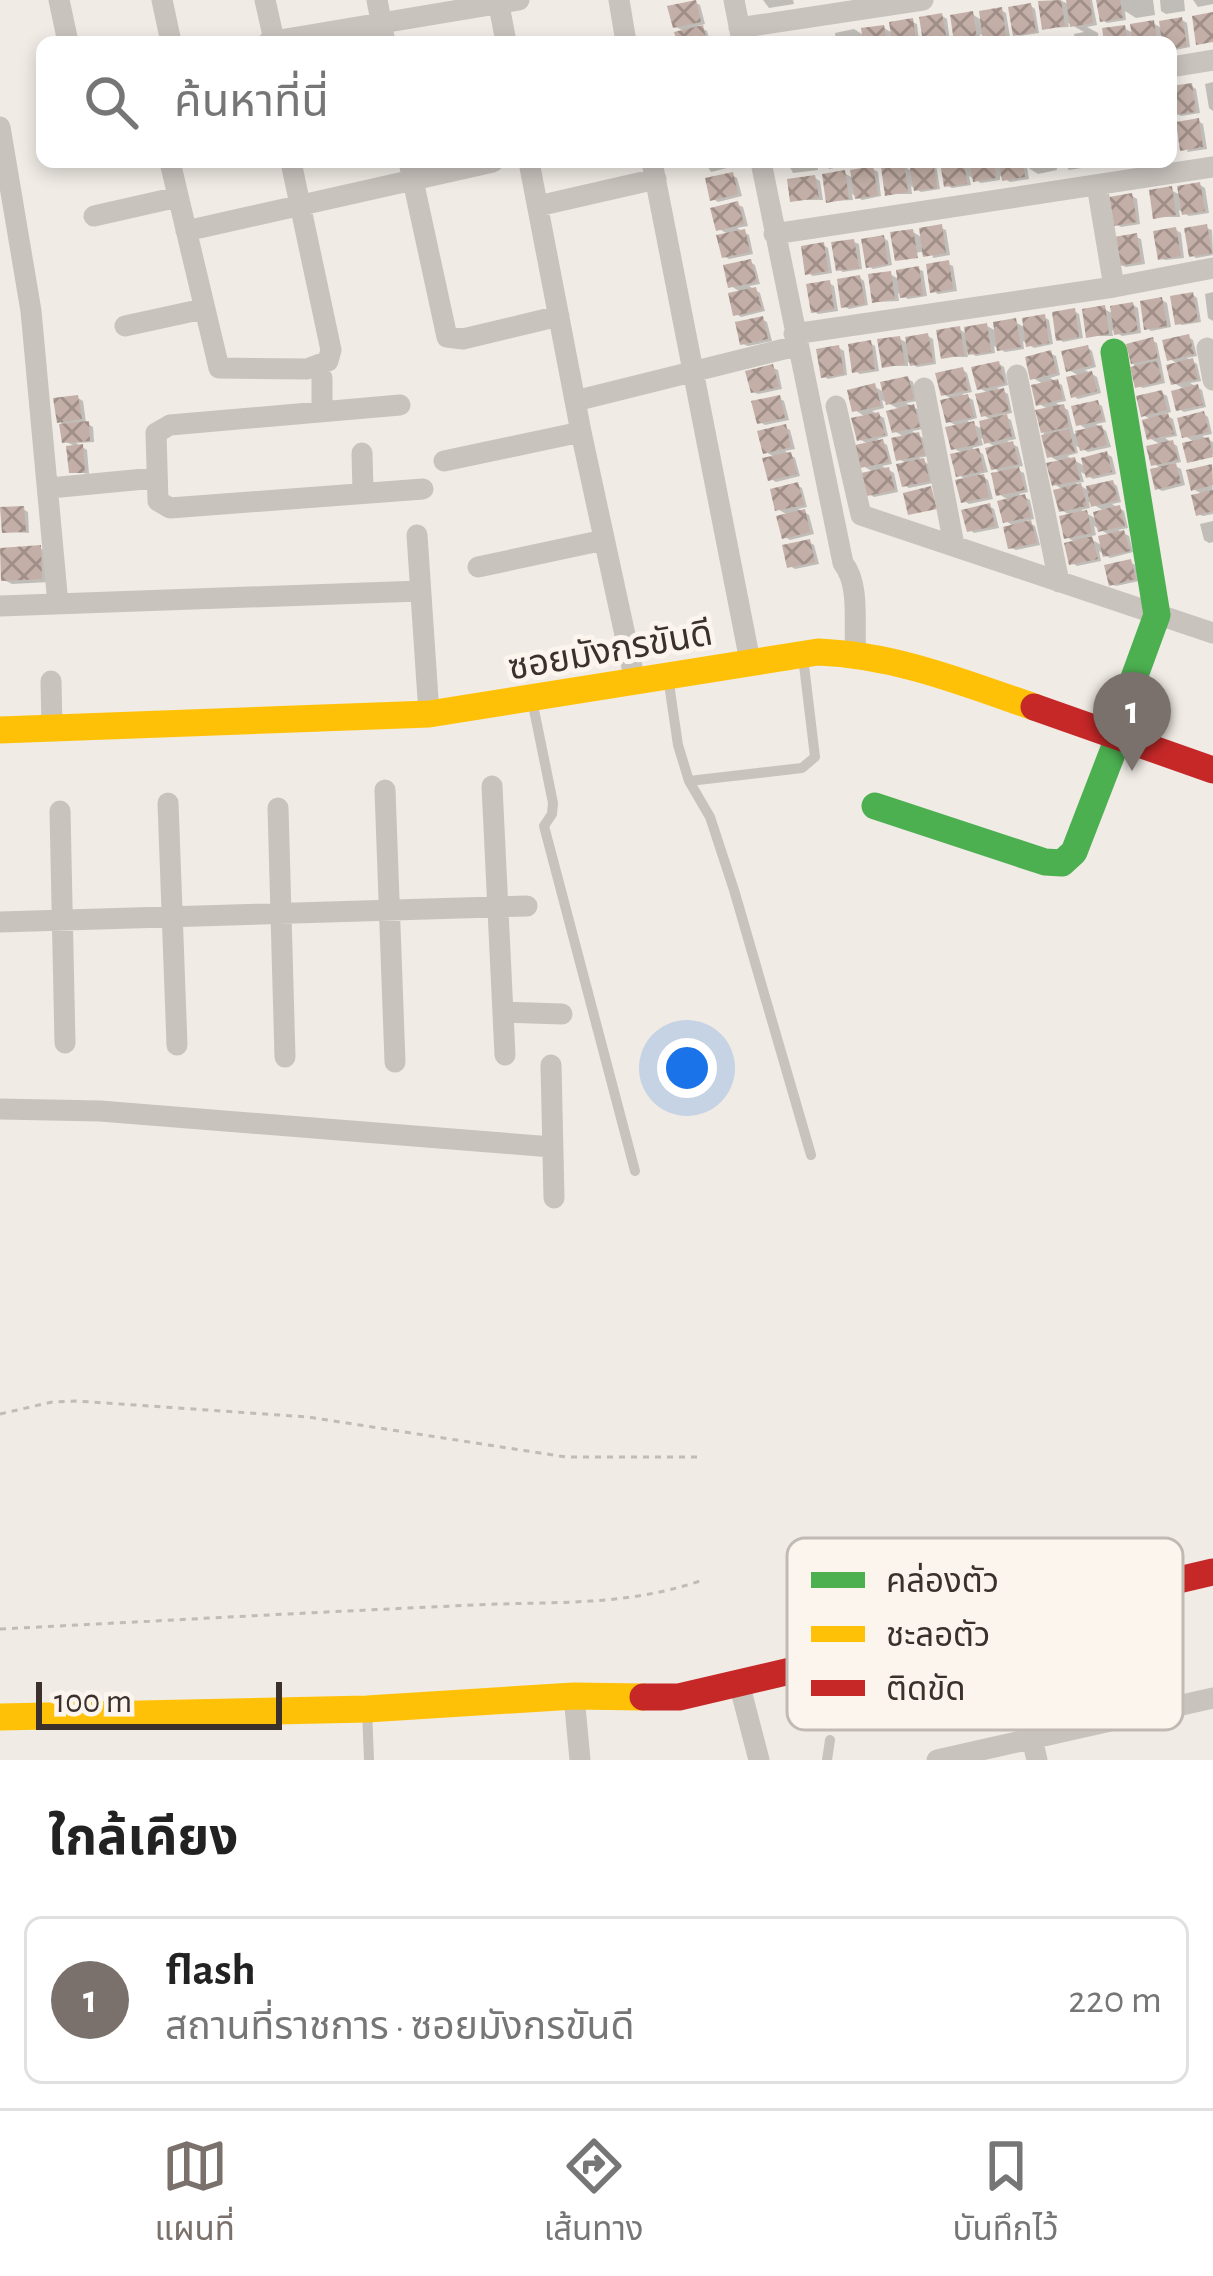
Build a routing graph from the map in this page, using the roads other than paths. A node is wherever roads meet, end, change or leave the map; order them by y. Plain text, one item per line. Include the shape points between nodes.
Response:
1 (59, 0) edge
2 (162, 0) edge
3 (265, 0) edge
4 (619, 0) edge
5 (734, 0) edge
6 (923, 0) edge
7 (506, 2) edge
8 (381, 21) edge
9 (740, 35) edge
10 (67, 36) edge
11 (170, 36) edge
12 (270, 36) edge
13 (298, 36) edge
14 (506, 36) edge
15 (625, 36) edge
16 (1213, 60) edge
17 (1177, 66) edge
18 (0, 127) edge
19 (1213, 167) edge
20 (171, 168) edge
21 (292, 168) edge
22 (530, 168) edge
23 (761, 168) edge
24 (410, 170) edge
25 (654, 171) edge
26 (1097, 184) junction
27 (178, 196) junction
28 (300, 203) junction
29 (538, 206) junction
30 (94, 216) dead end
31 (186, 231) junction
32 (774, 234) junction
33 (1213, 268) edge
34 (1114, 287) junction
35 (203, 309) junction
36 (559, 316) junction
37 (125, 326) dead end
38 (795, 340) junction
39 (1207, 347) dead end
40 (1114, 352) dead end
41 (690, 370) junction
42 (1017, 375) dead end
43 (322, 378) dead end
44 (1213, 380) edge
45 (924, 388) dead end
46 (575, 401) junction
47 (400, 405) dead end
48 (836, 406) dead end
49 (322, 411) junction
50 (581, 432) junction
51 (362, 453) dead end
52 (444, 461) dead end
53 (155, 478) junction
54 (50, 488) junction
55 (423, 488) dead end
56 (363, 492) junction
57 (417, 535) dead end
58 (604, 540) junction
59 (954, 545) junction
60 (478, 567) dead end
61 (1059, 582) junction
62 (420, 591) junction
63 (58, 604) junction
64 (0, 606) edge
65 (1157, 615) junction
66 (1213, 633) edge
67 (802, 654) junction
68 (856, 654) junction
69 (750, 661) junction
70 (668, 676) junction
71 (635, 680) junction
72 (51, 681) dead end
73 (532, 700) junction
74 (429, 714) junction
75 (52, 729) junction
76 (0, 730) edge
77 (1110, 734) junction
78 (1213, 770) edge
79 (689, 781) junction
80 (493, 786) dead end
81 (385, 790) dead end
82 (168, 803) dead end
83 (875, 806) dead end
84 (278, 808) dead end
85 (60, 811) dead end
86 (500, 906) junction
87 (527, 906) dead end
88 (391, 908) junction
89 (280, 913) junction
90 (172, 917) junction
91 (64, 920) junction
92 (0, 922) edge
93 (503, 1012) junction
94 (562, 1014) dead end
95 (65, 1043) dead end
96 (177, 1045) dead end
97 (505, 1055) dead end
98 (285, 1057) dead end
99 (395, 1062) dead end
100 (550, 1065) dead end
101 (0, 1109) edge
102 (552, 1147) junction
103 (811, 1155) dead end
104 (635, 1172) dead end
105 (554, 1198) dead end
106 (1213, 1572) edge
107 (1183, 1579) edge
108 (787, 1672) edge
109 (739, 1683) junction
110 (574, 1696) junction
111 (1213, 1698) edge
112 (1183, 1707) edge
113 (367, 1708) junction
114 (0, 1717) edge
115 (1101, 1730) edge
116 (830, 1740) dead end
117 (1035, 1749) edge
118 (369, 1760) edge
119 (580, 1760) edge
120 (759, 1760) edge
121 (827, 1760) edge
122 (937, 1760) edge

1 - 10 street
2 - 11 street
3 - 12 street
4 - 15 street
5 - 9 street
6 - 9 street
7 - 8 street
7 - 14 street
8 - 13 street
16 - 17 street
18 - 54 street
19 - 26 street
20 - 27 street
21 - 28 street
22 - 29 street
23 - 32 street
24 - 28 street
24 - 36 street via 447,337
25 - 29 street
25 - 41 street
26 - 32 street
26 - 34 street
27 - 30 street
27 - 31 street
28 - 31 street
28 - 35 street via 328,361 219,368
29 - 36 street
31 - 35 street
32 - 38 street
33 - 34 street
34 - 38 street
35 - 37 street
36 - 46 street
38 - 41 street
38 - 68 street via 856,601
39 - 44 street
40 - 65 street
41 - 46 street
41 - 69 street
42 - 61 street
43 - 49 street
45 - 59 street
46 - 50 street
47 - 49 street
48 - 59 street via 861,514
49 - 53 street via 170,424 156,433
50 - 52 street
50 - 58 street
51 - 56 street
53 - 54 street
53 - 56 street via 158,501 170,508
54 - 63 street
55 - 56 street
57 - 62 street
58 - 60 street
58 - 71 street
59 - 61 street
61 - 65 street
62 - 63 street
62 - 74 street
63 - 64 street
65 - 66 street
65 - 77 street via 1130,707
67 - 68 street, ซอยมังกรขันดี
67 - 69 street, ซอยมังกรขันดี
67 - 79 lane via 812,763
68 - 77 street, ซอยมังกรขันดี via 916,666
69 - 70 street, ซอยมังกรขันดี
70 - 71 street, ซอยมังกรขันดี
70 - 79 lane
71 - 73 street, ซอยมังกรขันดี
72 - 75 street
73 - 74 street, ซอยมังกรขันดี
73 - 104 lane via 553,803 544,826
74 - 75 street, ซอยมังกรขันดี
75 - 76 street, ซอยมังกรขันดี
77 - 78 street, ซอยมังกรขันดี
77 - 83 street via 1074,852 1062,862
79 - 103 lane via 734,890
80 - 86 street
81 - 88 street
82 - 90 street
84 - 89 street
85 - 91 street
86 - 87 street
86 - 88 street
86 - 93 street
88 - 89 street
88 - 99 street
89 - 90 street
89 - 98 street
90 - 91 street
90 - 96 street
91 - 92 street
91 - 95 street
93 - 94 street
93 - 97 street
100 - 102 street
101 - 102 street
102 - 105 street
106 - 107 street
108 - 109 street
109 - 110 street via 656,1699
109 - 120 street
110 - 113 street
110 - 119 street
111 - 112 street
113 - 114 street
113 - 118 lane
115 - 117 street
116 - 121 lane
117 - 122 street

